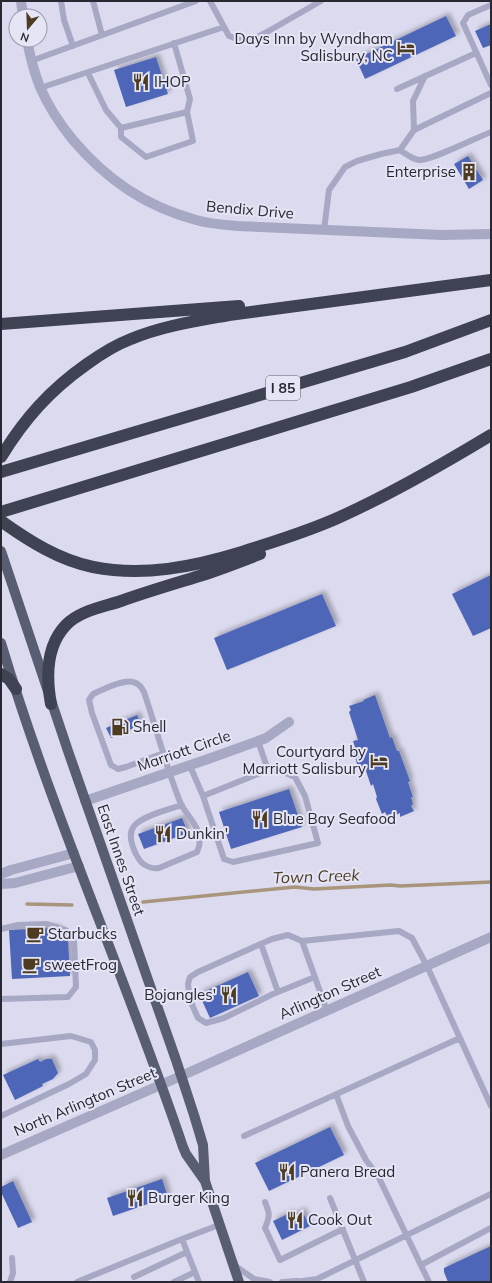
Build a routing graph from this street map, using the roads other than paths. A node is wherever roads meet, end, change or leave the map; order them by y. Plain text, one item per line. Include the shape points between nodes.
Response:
1 (61, 1) edge
2 (93, 1) edge
3 (196, 1) edge
4 (210, 1) edge
5 (321, 1) edge
6 (491, 5) edge
7 (224, 26) junction
8 (102, 35) junction
9 (174, 43) junction
10 (73, 46) junction
11 (29, 48) edge
12 (476, 53) junction
13 (31, 61) junction
14 (88, 72) junction
15 (488, 72) edge
16 (425, 76) junction
17 (491, 85) edge
18 (40, 88) junction
19 (397, 89) dead end
20 (491, 93) edge
21 (187, 112) junction
22 (121, 128) junction
23 (414, 130) junction
24 (491, 132) edge
25 (400, 150) junction
26 (324, 230) junction
27 (491, 234) edge
28 (491, 280) edge
29 (350, 299) junction
30 (491, 320) edge
31 (1, 324) edge
32 (491, 359) edge
33 (491, 435) edge
34 (1, 457) edge
35 (1, 472) edge
36 (1, 512) edge
37 (340, 517) junction
38 (1, 521) edge
39 (1, 551) edge
40 (1, 643) edge
41 (1, 674) edge
42 (16, 689) junction
43 (51, 704) junction
44 (289, 722) dead end
45 (258, 741) junction
46 (164, 753) junction
47 (190, 766) junction
48 (268, 770) junction
49 (170, 772) junction
50 (203, 796) junction
51 (85, 801) junction
52 (182, 805) junction
53 (74, 853) junction
54 (79, 866) junction
55 (1, 874) edge
56 (1, 884) edge
57 (1, 929) edge
58 (491, 937) edge
59 (302, 941) junction
60 (261, 944) junction
61 (427, 966) junction
62 (315, 977) junction
63 (278, 992) junction
64 (1, 999) edge
65 (327, 1011) junction
66 (460, 1038) junction
67 (1, 1044) edge
68 (182, 1076) junction
69 (162, 1085) junction
70 (336, 1094) junction
71 (491, 1106) edge
72 (1, 1116) edge
73 (244, 1136) dead end
74 (1, 1155) edge
75 (205, 1181) junction
76 (491, 1194) edge
77 (330, 1198) dead end
78 (265, 1202) dead end
79 (219, 1224) junction
80 (491, 1228) edge
81 (343, 1229) junction
82 (406, 1235) junction
83 (182, 1239) junction
84 (187, 1252) junction
85 (12, 1258) dead end
86 (355, 1261) junction
87 (232, 1264) junction
88 (421, 1265) junction
89 (195, 1272) junction
90 (134, 1277) dead end
91 (316, 1280) edge
92 (296, 1281) edge
93 (10, 1282) edge
94 (76, 1282) edge
95 (174, 1282) edge
96 (199, 1282) edge
97 (239, 1282) edge
98 (270, 1282) edge
99 (282, 1282) edge
100 (364, 1282) edge
101 (429, 1282) edge

1 - 10 lane
2 - 8 lane
3 - 8 lane
4 - 7 lane
5 - 7 lane via 253,39 240,40 229,36
6 - 12 lane via 468,15 463,22
7 - 9 lane
8 - 10 lane
9 - 14 lane
9 - 21 lane via 190,99
10 - 13 lane
11 - 13 street, Bendix Drive
12 - 15 lane
12 - 16 lane
13 - 18 street, Bendix Drive
14 - 18 lane
14 - 22 lane via 106,110
15 - 17 lane
16 - 19 lane
16 - 23 lane via 413,101
18 - 26 street, Bendix Drive via 57,119 82,150 105,174 139,198 180,215 217,224
20 - 23 lane
21 - 22 lane
21 - 22 lane via 193,141 146,157 121,137
23 - 25 lane
24 - 25 lane via 431,158 420,160
25 - 26 lane via 357,161 345,167 329,190
26 - 27 street, Bendix Drive via 442,235
28 - 29 highway
29 - 31 highway
29 - 34 highway via 201,320 152,332 121,343 84,366 50,394 21,426
30 - 35 highway, I 85 via 405,352
32 - 36 highway, I 85 via 412,387
33 - 37 highway via 402,486
37 - 38 highway via 221,558 179,567 135,571 113,570 66,558 41,547
37 - 43 highway via 232,565 75,617 62,630 51,652
39 - 43 main road, East Innes Street
40 - 42 main road, East Innes Street
41 - 42 highway via 9,679
42 - 53 main road, East Innes Street
43 - 51 main road, East Innes Street
44 - 45 street, Marriott Circle
45 - 47 street, Marriott Circle
45 - 48 lane
46 - 46 lane via 140,686 133,682 124,682 93,694 89,700 92,713 111,765 118,769
46 - 49 lane
47 - 49 street, Marriott Circle
47 - 50 lane
48 - 50 lane
48 - 50 lane via 295,777 305,796 318,843 233,862 224,859
49 - 51 street, Marriott Circle
49 - 52 lane
51 - 68 main road, East Innes Street
52 - 52 lane via 139,821 132,828 130,837 133,847 143,863 154,869 159,868 197,852 200,838 192,819
53 - 54 main road, East Innes Street
53 - 55 street
54 - 56 street via 15,883
54 - 69 main road, East Innes Street
57 - 64 lane via 18,925 47,924 66,930 74,940 76,987 68,997
58 - 61 street, Arlington Street
59 - 60 lane via 288,935
59 - 61 lane via 399,931 412,938
59 - 62 lane
60 - 63 lane
60 - 63 lane via 190,977 190,1000 198,1018 206,1023 224,1018
61 - 65 street, Arlington Street
61 - 66 lane
62 - 63 lane
62 - 65 lane
65 - 68 street, Arlington Street
66 - 70 lane
66 - 71 lane
67 - 72 lane via 71,1036 91,1042 95,1050 94,1060 86,1074
68 - 69 street, North Arlington Street
68 - 75 main road, East Innes Street via 201,1136
69 - 74 street, North Arlington Street
69 - 75 main road, East Innes Street via 186,1154
70 - 73 lane
70 - 82 lane via 348,1126 366,1160 378,1176
75 - 79 main road, East Innes Street
76 - 82 lane
77 - 81 lane
78 - 81 lane via 270,1213 265,1228 280,1260
79 - 83 lane
79 - 87 main road, East Innes Street
80 - 88 lane
81 - 86 lane
82 - 86 lane
82 - 88 lane
83 - 84 lane
83 - 94 lane
84 - 89 lane
84 - 90 lane
85 - 93 lane via 13,1273
86 - 91 lane
86 - 100 lane
87 - 97 main road, East Innes Street
87 - 98 lane via 254,1279
88 - 101 lane
89 - 95 lane
89 - 96 lane
91 - 92 lane
92 - 99 lane

